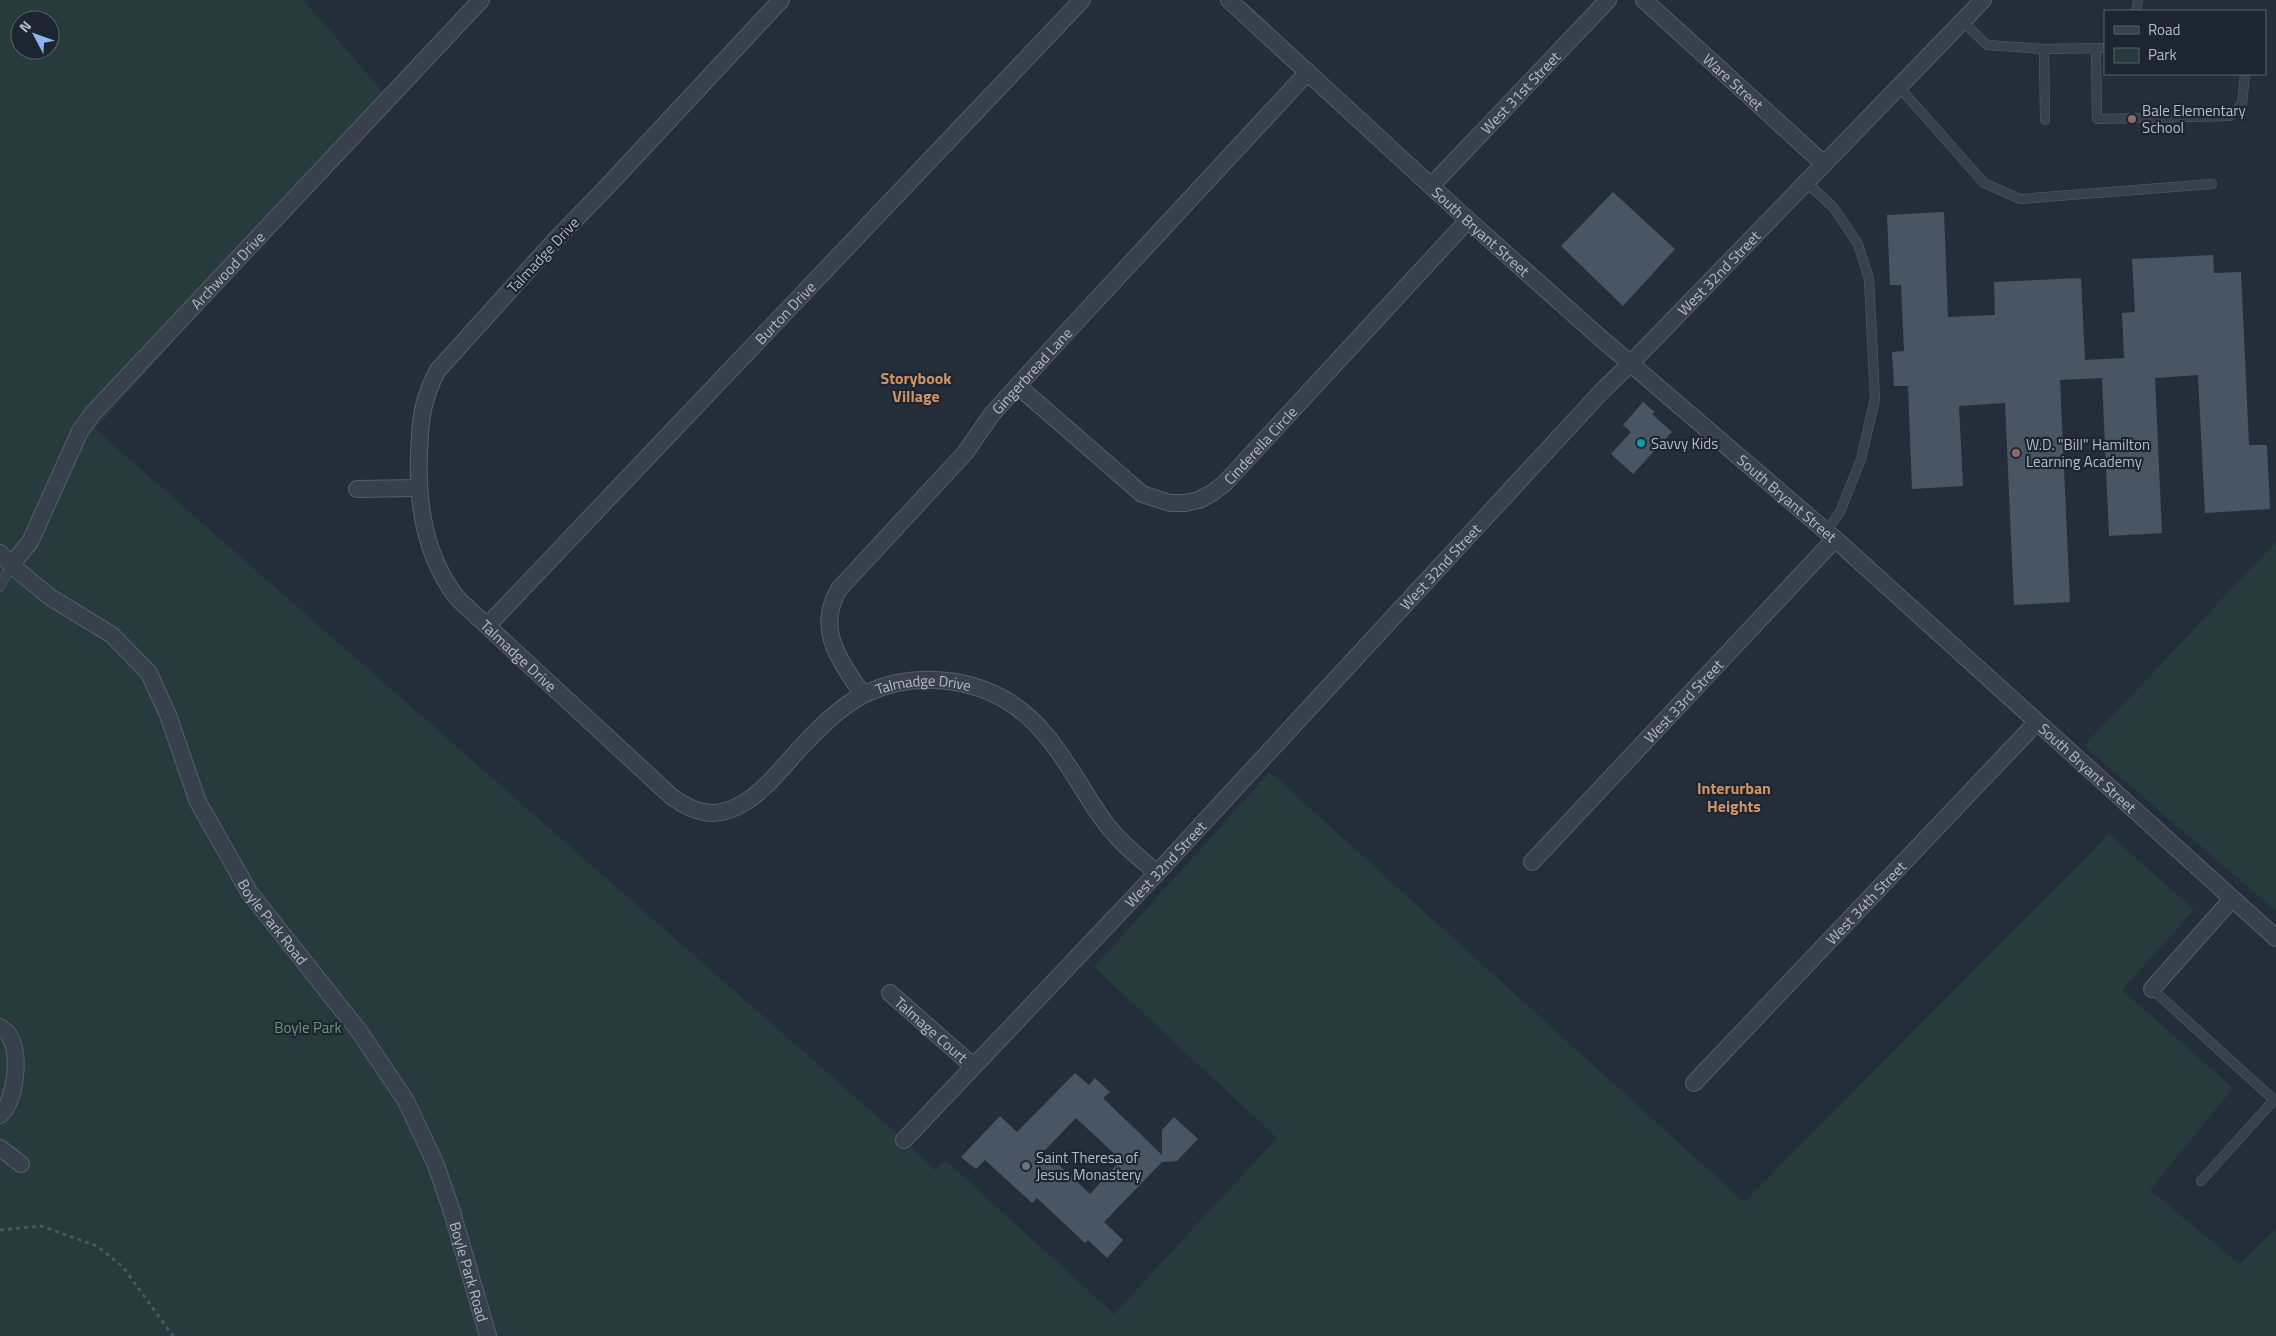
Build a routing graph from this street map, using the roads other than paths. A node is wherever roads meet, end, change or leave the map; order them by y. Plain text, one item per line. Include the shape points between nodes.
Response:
1 (482, 0) edge
2 (781, 0) edge
3 (1082, 0) edge
4 (1608, 0) edge
5 (1644, 0) edge
6 (1983, 0) edge
7 (1235, 2) edge
8 (1962, 21) junction
9 (2100, 48) edge
10 (2044, 49) junction
11 (1308, 72) junction
12 (2245, 75) edge
13 (1899, 87) junction
14 (2045, 120) dead end
15 (1824, 164) junction
16 (1807, 183) junction
17 (2212, 184) dead end
18 (1432, 185) junction
19 (1468, 220) junction
20 (1631, 364) junction
21 (1018, 386) junction
22 (418, 488) junction
23 (357, 489) dead end
24 (1830, 535) junction
25 (5, 559) edge
26 (0, 587) edge
27 (488, 625) junction
28 (863, 695) junction
29 (2036, 722) junction
30 (1532, 862) dead end
31 (1157, 873) junction
32 (2232, 899) junction
33 (2276, 938) edge
34 (2152, 989) joint
35 (890, 992) dead end
36 (0, 1027) edge
37 (973, 1066) junction
38 (1694, 1083) dead end
39 (0, 1115) edge
40 (904, 1140) dead end
41 (0, 1148) edge
42 (21, 1164) dead end
43 (2201, 1181) dead end
44 (488, 1336) edge

1 - 25 street, Archwood Drive via 93,412 80,431 30,542
2 - 22 street, Talmadge Drive via 558,236 438,370 423,403
3 - 27 street, Burton Drive
4 - 18 street, West 31st Street
5 - 15 street, Ware Street
6 - 8 street, West 32nd Street
7 - 11 street, South Bryant Street
8 - 10 lane via 1987,45
8 - 13 street, West 32nd Street
9 - 10 lane
9 - 12 lane via 2097,119 2230,116 2242,104
10 - 14 lane
11 - 18 street, South Bryant Street
11 - 21 street, Gingerbread Lane
13 - 15 street, West 32nd Street
13 - 17 lane via 1984,183 2020,199
15 - 16 street, West 32nd Street
16 - 20 street, West 32nd Street
16 - 24 lane via 1832,207 1858,244 1869,279 1875,399 1861,459
18 - 19 street, South Bryant Street
19 - 20 street, South Bryant Street
19 - 21 street, Cinderella Circle via 1224,484 1199,500 1170,503 1142,494
20 - 24 street, South Bryant Street
20 - 31 street, West 32nd Street via 1603,390
21 - 28 street, Gingerbread Lane via 992,414 965,454 839,589 832,601 829,628 832,642
22 - 23 street
22 - 27 street, Talmadge Drive via 435,563 458,599
24 - 29 street, South Bryant Street
24 - 30 street, West 33rd Street
25 - 26 lane
25 - 44 street, Boyle Park Road via 50,597 112,635 149,673 168,715 198,802 249,892 359,1031 406,1101 438,1172
27 - 28 street, Talmadge Drive via 672,797 687,808 703,812 726,811 749,800 808,739
28 - 31 street, Talmadge Drive via 895,683 940,680 969,685 1004,699 1025,713 1047,735 1102,819
29 - 32 street, South Bryant Street
29 - 38 street, West 34th Street
31 - 37 street, West 32nd Street
32 - 33 street, South Bryant Street
32 - 34 street
34 - 43 lane via 2274,1100
35 - 37 street, Talmage Court
36 - 39 street via 9,1035 14,1053 15,1088
37 - 40 street, West 32nd Street
41 - 42 street

